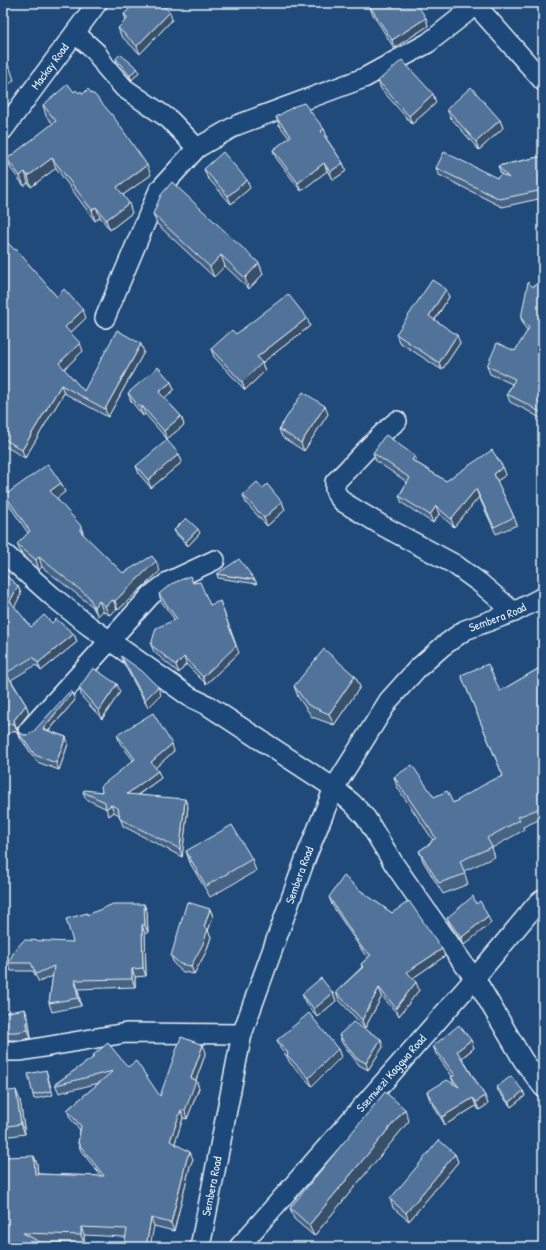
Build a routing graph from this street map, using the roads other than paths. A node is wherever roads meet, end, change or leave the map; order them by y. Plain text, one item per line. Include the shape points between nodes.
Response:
1 (93, 4) edge
2 (476, 4) edge
3 (75, 32) junction
4 (543, 81) edge
5 (3, 130) edge
6 (197, 148) junction
7 (105, 318) dead end
8 (397, 421) dead end
9 (6, 555) dead end
10 (215, 560) dead end
11 (543, 597) edge
12 (514, 612) junction
13 (110, 640) junction
14 (28, 731) dead end
15 (334, 788) junction
16 (543, 899) edge
17 (475, 978) junction
18 (242, 1034) junction
19 (3, 1051) edge
20 (543, 1087) edge
21 (200, 1247) edge
22 (239, 1247) edge

1 - 3 street, Mackay Road
2 - 4 street
2 - 6 street via 428,43 364,78 237,125
3 - 5 street, Mackay Road
3 - 6 street via 96,52 124,88 169,120
6 - 7 street via 158,190
8 - 12 street via 335,482 337,496 383,526 454,564
9 - 13 street via 52,596
10 - 13 street via 168,582 151,595
11 - 12 street, Sembera Road
12 - 15 street, Sembera Road via 465,630 417,669 389,700
13 - 14 street
13 - 15 street via 190,697 207,705
15 - 17 street via 366,818 402,877
15 - 18 street, Sembera Road via 306,857
16 - 17 street, Ssemwezi Kaggwa Road
17 - 20 street via 523,1060
17 - 22 street, Ssemwezi Kaggwa Road
18 - 19 street via 126,1033 21,1051
18 - 21 street, Sembera Road

